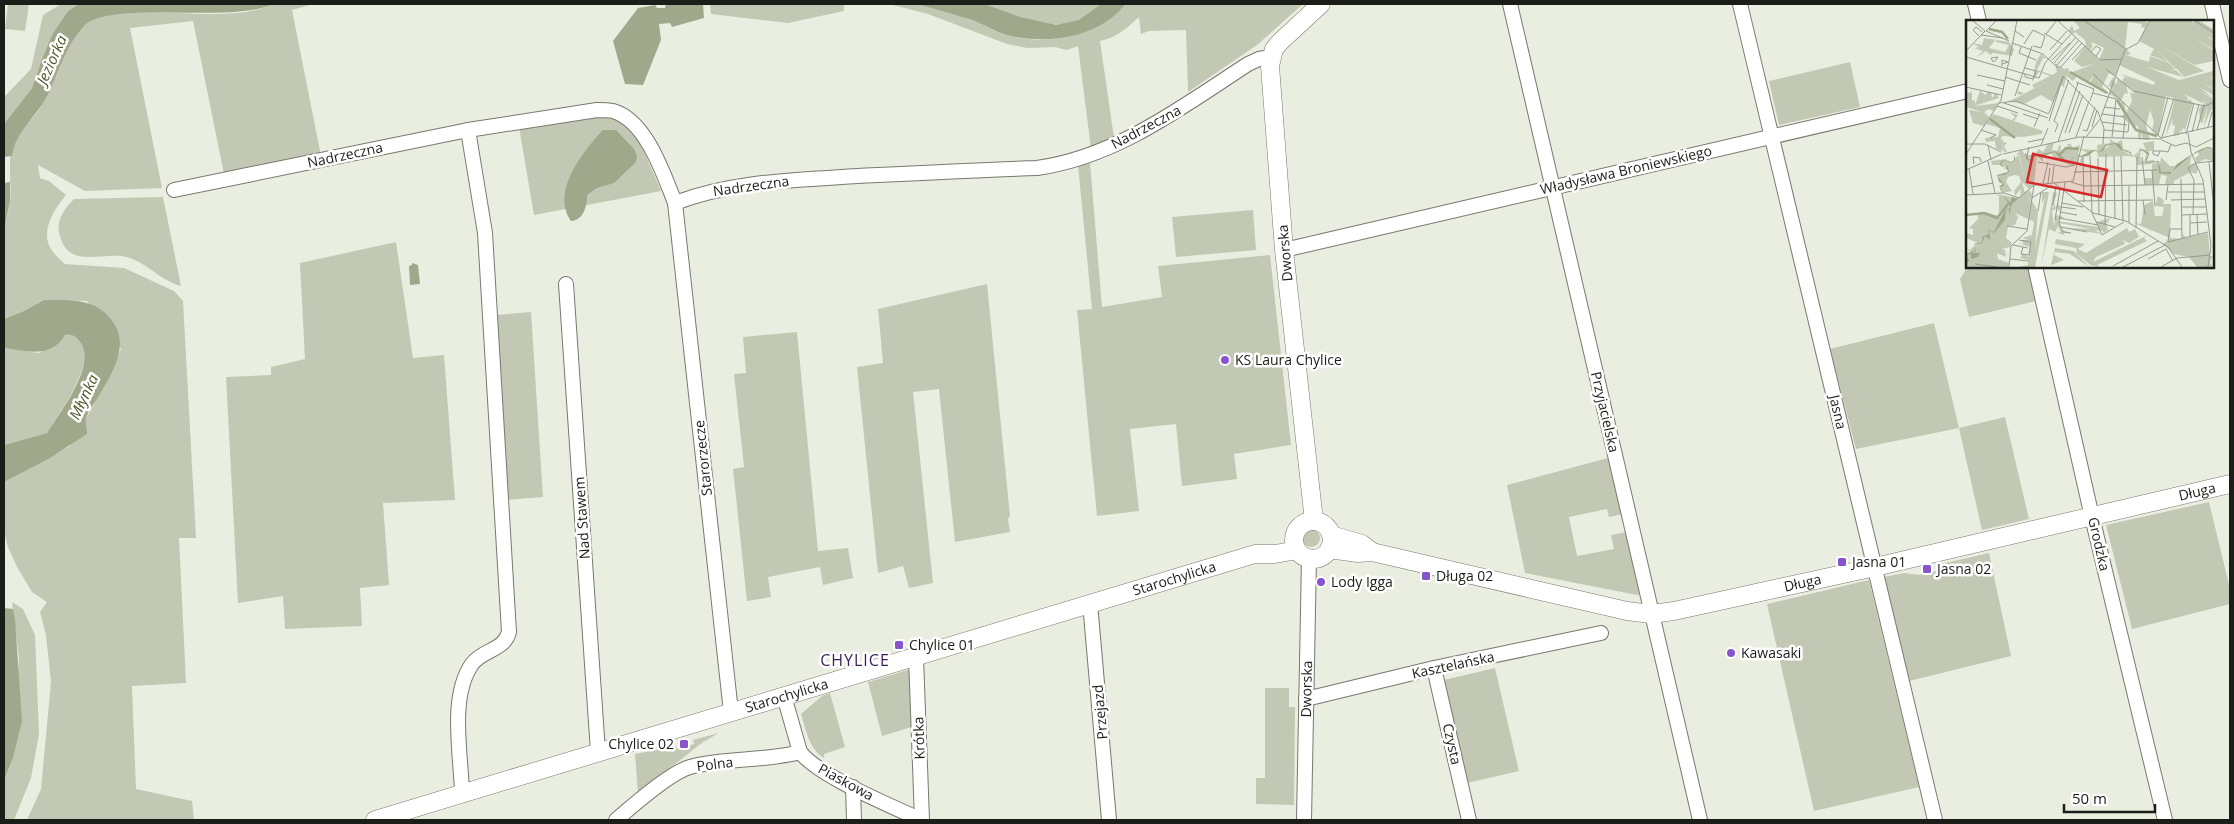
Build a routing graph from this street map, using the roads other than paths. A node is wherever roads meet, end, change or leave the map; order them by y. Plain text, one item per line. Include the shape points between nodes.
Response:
1 (1321, 4) edge
2 (1510, 4) edge
3 (1740, 4) edge
4 (1975, 4) edge
5 (2212, 4) edge
6 (1979, 20) edge
7 (2221, 33) edge
8 (1272, 57) junction
9 (2230, 80) edge
10 (1966, 91) edge
11 (468, 130) junction
12 (1772, 136) junction
13 (1552, 187) junction
14 (174, 190) dead end
15 (674, 203) junction
16 (1284, 250) junction
17 (2035, 268) edge
18 (566, 284) dead end
19 (2230, 484) edge
20 (2092, 517) junction
21 (1314, 521) junction
22 (1330, 542) junction
23 (1300, 548) junction
24 (1875, 567) junction
25 (1090, 603) junction
26 (1651, 614) junction
27 (1601, 633) dead end
28 (916, 657) junction
29 (1434, 668) junction
30 (784, 696) junction
31 (1306, 699) junction
32 (731, 712) junction
33 (598, 752) junction
34 (800, 752) junction
35 (853, 787) junction
36 (462, 793) junction
37 (375, 820) edge
38 (616, 820) edge
39 (854, 820) edge
40 (921, 820) edge
41 (1109, 820) edge
42 (1304, 820) edge
43 (1469, 820) edge
44 (1700, 820) edge
45 (1935, 820) edge
46 (2165, 820) edge

1 - 8 street via 1280,42
2 - 13 street, Przyjacielska
3 - 12 street, Jasna
4 - 6 street
5 - 7 street
7 - 9 street
8 - 15 street, Nadrzeczna via 1248,64 1156,124 1072,162 1037,168 731,186
8 - 16 street, Dworska via 1270,76
10 - 12 street, Władysława Broniewskiego
11 - 14 street, Nadrzeczna
11 - 15 street, Nadrzeczna via 597,110 614,111 636,126 644,138 661,165
11 - 36 street via 485,233 509,632 503,643 484,653 471,665 458,700
12 - 13 street, Władysława Broniewskiego
12 - 24 street, Jasna
13 - 16 street, Władysława Broniewskiego
13 - 26 street, Przyjacielska
15 - 32 street, Starorzecze
16 - 21 street, Dworska
17 - 20 street, Grodzka
18 - 33 street, Nad Stawem
19 - 20 street, Długa
20 - 24 street, Długa
20 - 46 street, Grodzka
21 - 22 street via 1324,525
21 - 23 street via 1302,524
22 - 23 street via 1319,558
22 - 26 street, Długa via 1362,544 1372,552
23 - 25 street, Starochylicka via 1264,548 1255,554
23 - 31 street, Dworska
24 - 26 street, Długa
24 - 45 street, Jasna
25 - 28 street, Starochylicka
25 - 41 street, Przejazd
26 - 44 street, Przyjacielska
27 - 29 street, Kasztelańska
28 - 30 street, Starochylicka
28 - 40 street, Krótka
29 - 31 street, Kasztelańska
29 - 43 street, Czysta
30 - 32 street, Starochylicka
30 - 34 street
31 - 42 street, Dworska
32 - 33 street, Starochylicka
33 - 36 street, Starochylicka
34 - 35 street, Piaskowa via 818,768
34 - 38 street, Polna via 689,767 639,800
35 - 39 street
35 - 40 street, Piaskowa
36 - 37 street, Starochylicka

